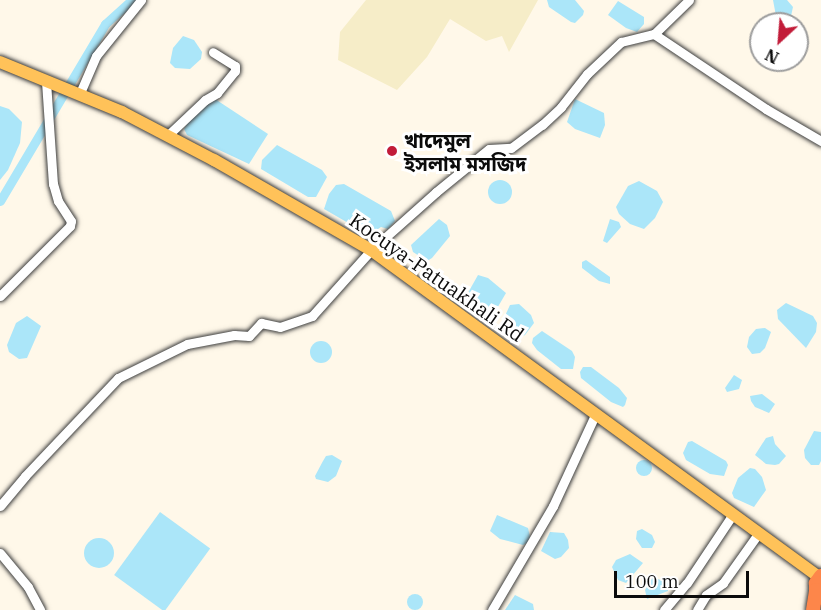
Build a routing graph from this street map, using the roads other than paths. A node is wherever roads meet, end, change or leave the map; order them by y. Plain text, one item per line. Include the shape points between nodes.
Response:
1 (141, 0) edge
2 (689, 0) edge
3 (654, 34) junction
4 (213, 52) dead end
5 (0, 62) edge
6 (51, 81) junction
7 (80, 93) junction
8 (168, 135) junction
9 (821, 141) edge
10 (371, 250) junction
11 (0, 296) edge
12 (596, 413) junction
13 (0, 506) edge
14 (733, 514) junction
15 (758, 534) junction
16 (0, 553) edge
17 (819, 585) edge
18 (821, 607) edge
19 (40, 610) edge
20 (492, 610) edge
21 (664, 610) edge
22 (697, 610) edge
23 (814, 610) edge

1 - 7 street via 96,56
2 - 3 street
3 - 9 street via 766,110
3 - 10 street via 621,42 542,125 511,148 489,149
4 - 8 street via 235,66 235,71 217,93
5 - 6 main road, Kocuya-Patuakhali Rd
6 - 7 main road, Kocuya-Patuakhali Rd
6 - 11 street via 48,107 53,184 58,201 72,221
7 - 8 main road, Kocuya-Patuakhali Rd
8 - 10 main road, Kocuya-Patuakhali Rd
10 - 12 main road, Kocuya-Patuakhali Rd
10 - 13 street via 312,316 280,327 261,323 249,336 234,335 187,345 118,378
12 - 14 main road, Kocuya-Patuakhali Rd
12 - 20 street via 553,506
14 - 15 main road, Kocuya-Patuakhali Rd
14 - 21 street
15 - 17 main road, Kocuya-Patuakhali Rd
15 - 22 street via 723,583 706,595
16 - 19 street via 28,587
17 - 23 highway
18 - 23 highway

